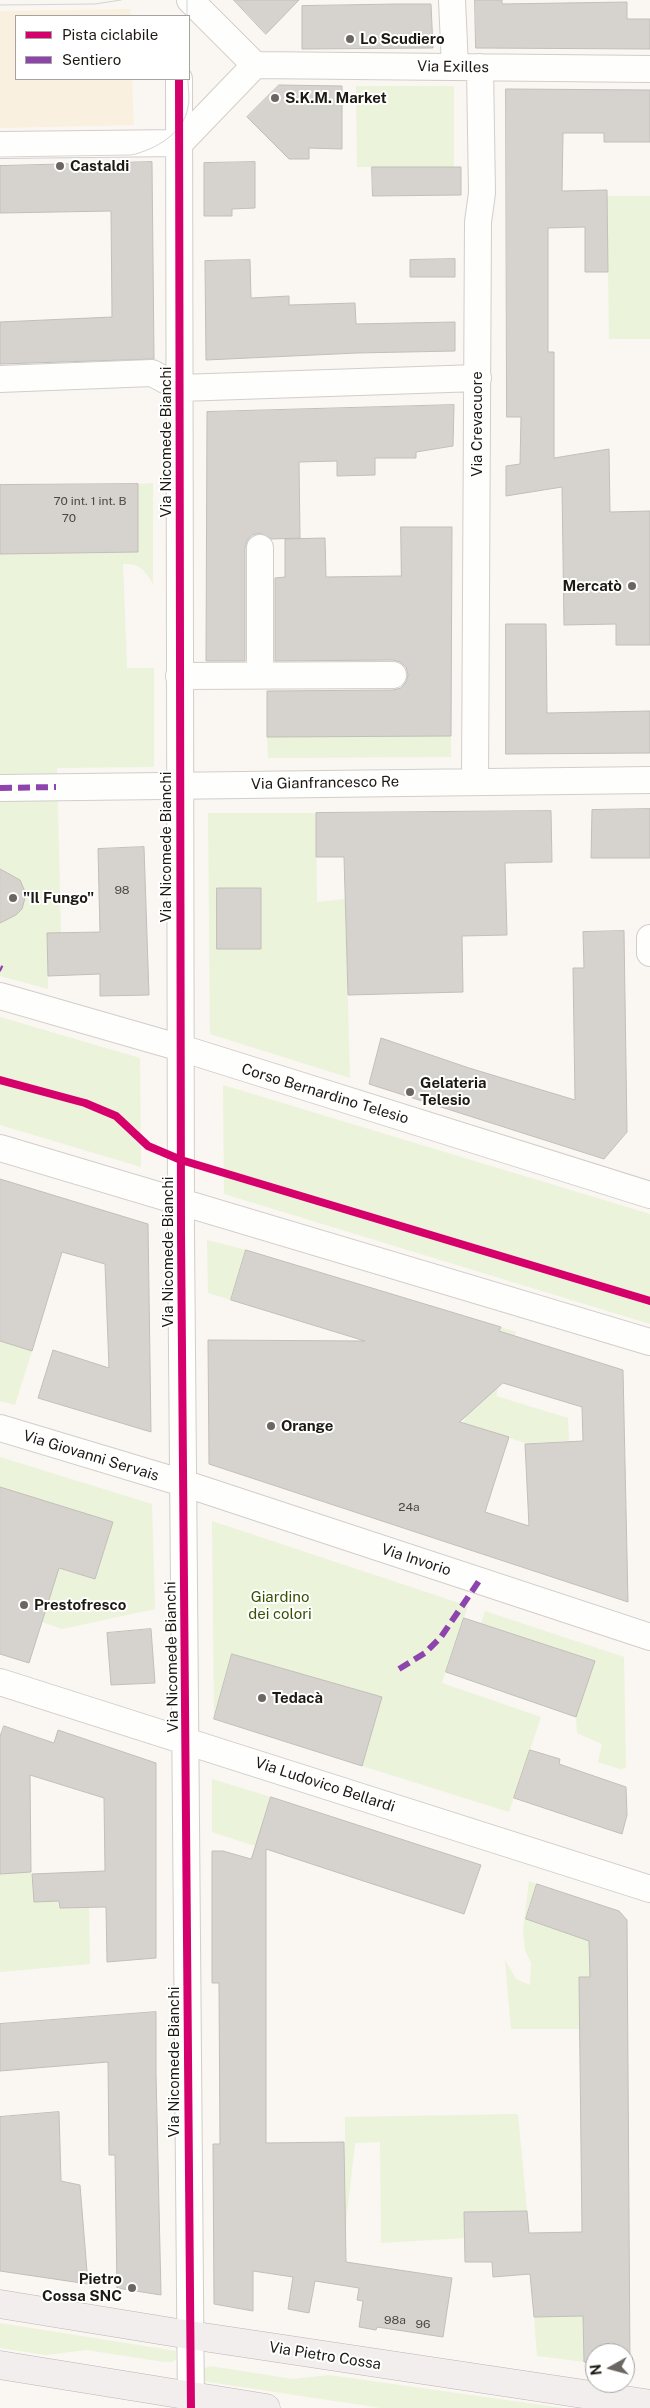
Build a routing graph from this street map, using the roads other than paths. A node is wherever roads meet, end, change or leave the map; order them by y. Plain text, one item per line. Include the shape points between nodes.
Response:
1 (178, 0) edge
2 (190, 0) edge
3 (452, 0) edge
4 (178, 15) edge
5 (255, 65) junction
6 (455, 67) junction
7 (480, 68) junction
8 (650, 70) edge
9 (179, 80) edge
10 (180, 143) junction
11 (0, 146) edge
12 (478, 378) junction
13 (0, 379) edge
14 (180, 388) junction
15 (260, 548) dead end
16 (260, 675) junction
17 (393, 675) dead end
18 (179, 676) junction
19 (650, 780) edge
20 (475, 781) junction
21 (179, 785) junction
22 (0, 788) edge
23 (650, 938) edge
24 (650, 953) edge
25 (0, 996) edge
26 (181, 1048) junction
27 (0, 1148) edge
28 (650, 1195) edge
29 (181, 1202) junction
30 (650, 1342) edge
31 (0, 1428) edge
32 (183, 1483) junction
33 (650, 1637) edge
34 (0, 1682) edge
35 (187, 1741) junction
36 (650, 1889) edge
37 (0, 2304) edge
38 (190, 2335) junction
39 (0, 2365) edge
40 (191, 2402) edge
41 (650, 2404) edge
42 (266, 2408) edge

1 - 4 street
2 - 5 street
3 - 6 street
5 - 6 street, Via Exilles
5 - 10 street
6 - 7 street, Via Exilles
7 - 8 street, Via Exilles
7 - 12 street, Via Crevacuore via 482,193 478,222
9 - 10 street, Via Nicomede Bianchi
10 - 11 street
10 - 14 street, Via Nicomede Bianchi
12 - 14 street, Via Nicomede Bianchi
12 - 20 street, Via Crevacuore
13 - 14 street, Via Nicomede Bianchi via 152,373
14 - 18 street, Via Nicomede Bianchi
15 - 16 street
16 - 17 street
16 - 18 street
18 - 21 street, Via Nicomede Bianchi
19 - 20 street, Via Gianfrancesco Re
20 - 21 street, Via Gianfrancesco Re
21 - 22 street, Via Gianfrancesco Re
21 - 26 street, Via Nicomede Bianchi
23 - 24 street
25 - 26 street, Corso Bernardino Telesio
26 - 28 street, Corso Bernardino Telesio
26 - 29 street, Via Nicomede Bianchi
27 - 29 street
29 - 30 street
29 - 32 street, Via Nicomede Bianchi
31 - 32 street, Via Giovanni Servais
32 - 33 street, Via Invorio
32 - 35 street, Via Nicomede Bianchi
34 - 35 street, Via Ludovico Bellardi
35 - 36 street, Via Ludovico Bellardi
35 - 38 street, Via Nicomede Bianchi
37 - 38 main road, Via Pietro Cossa
38 - 40 street, Via Nicomede Bianchi
38 - 41 main road, Via Pietro Cossa
39 - 40 main road
40 - 42 main road

